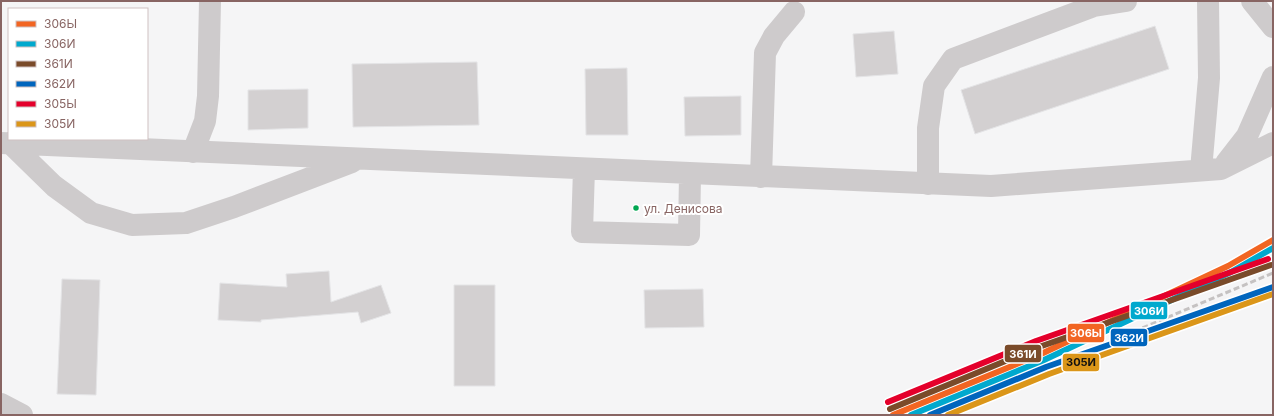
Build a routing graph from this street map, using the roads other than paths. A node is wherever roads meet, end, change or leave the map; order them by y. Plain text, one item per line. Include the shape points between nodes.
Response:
1 (210, 1) edge
2 (1126, 1) edge
3 (1208, 1) edge
4 (1252, 1) edge
5 (794, 12) dead end
6 (1273, 27) edge
7 (1273, 77) edge
8 (6, 143) edge
9 (1273, 143) edge
10 (193, 152) junction
11 (360, 159) junction
12 (584, 169) junction
13 (1211, 169) junction
14 (690, 174) junction
15 (761, 177) junction
16 (928, 184) junction
17 (1, 404) edge
18 (22, 415) edge

1 - 10 street via 208,96 205,121
2 - 16 street via 1094,6 953,59 934,86 928,128
3 - 13 street
4 - 6 street
5 - 15 street via 774,36 765,53
7 - 13 street via 1247,136
8 - 10 street
8 - 11 street via 54,186 91,213 132,225 186,223 234,208
9 - 13 street
10 - 11 street
11 - 12 street
12 - 14 street
12 - 14 street via 582,232 689,235
13 - 16 street via 991,186
14 - 15 street
15 - 16 street
17 - 18 street

